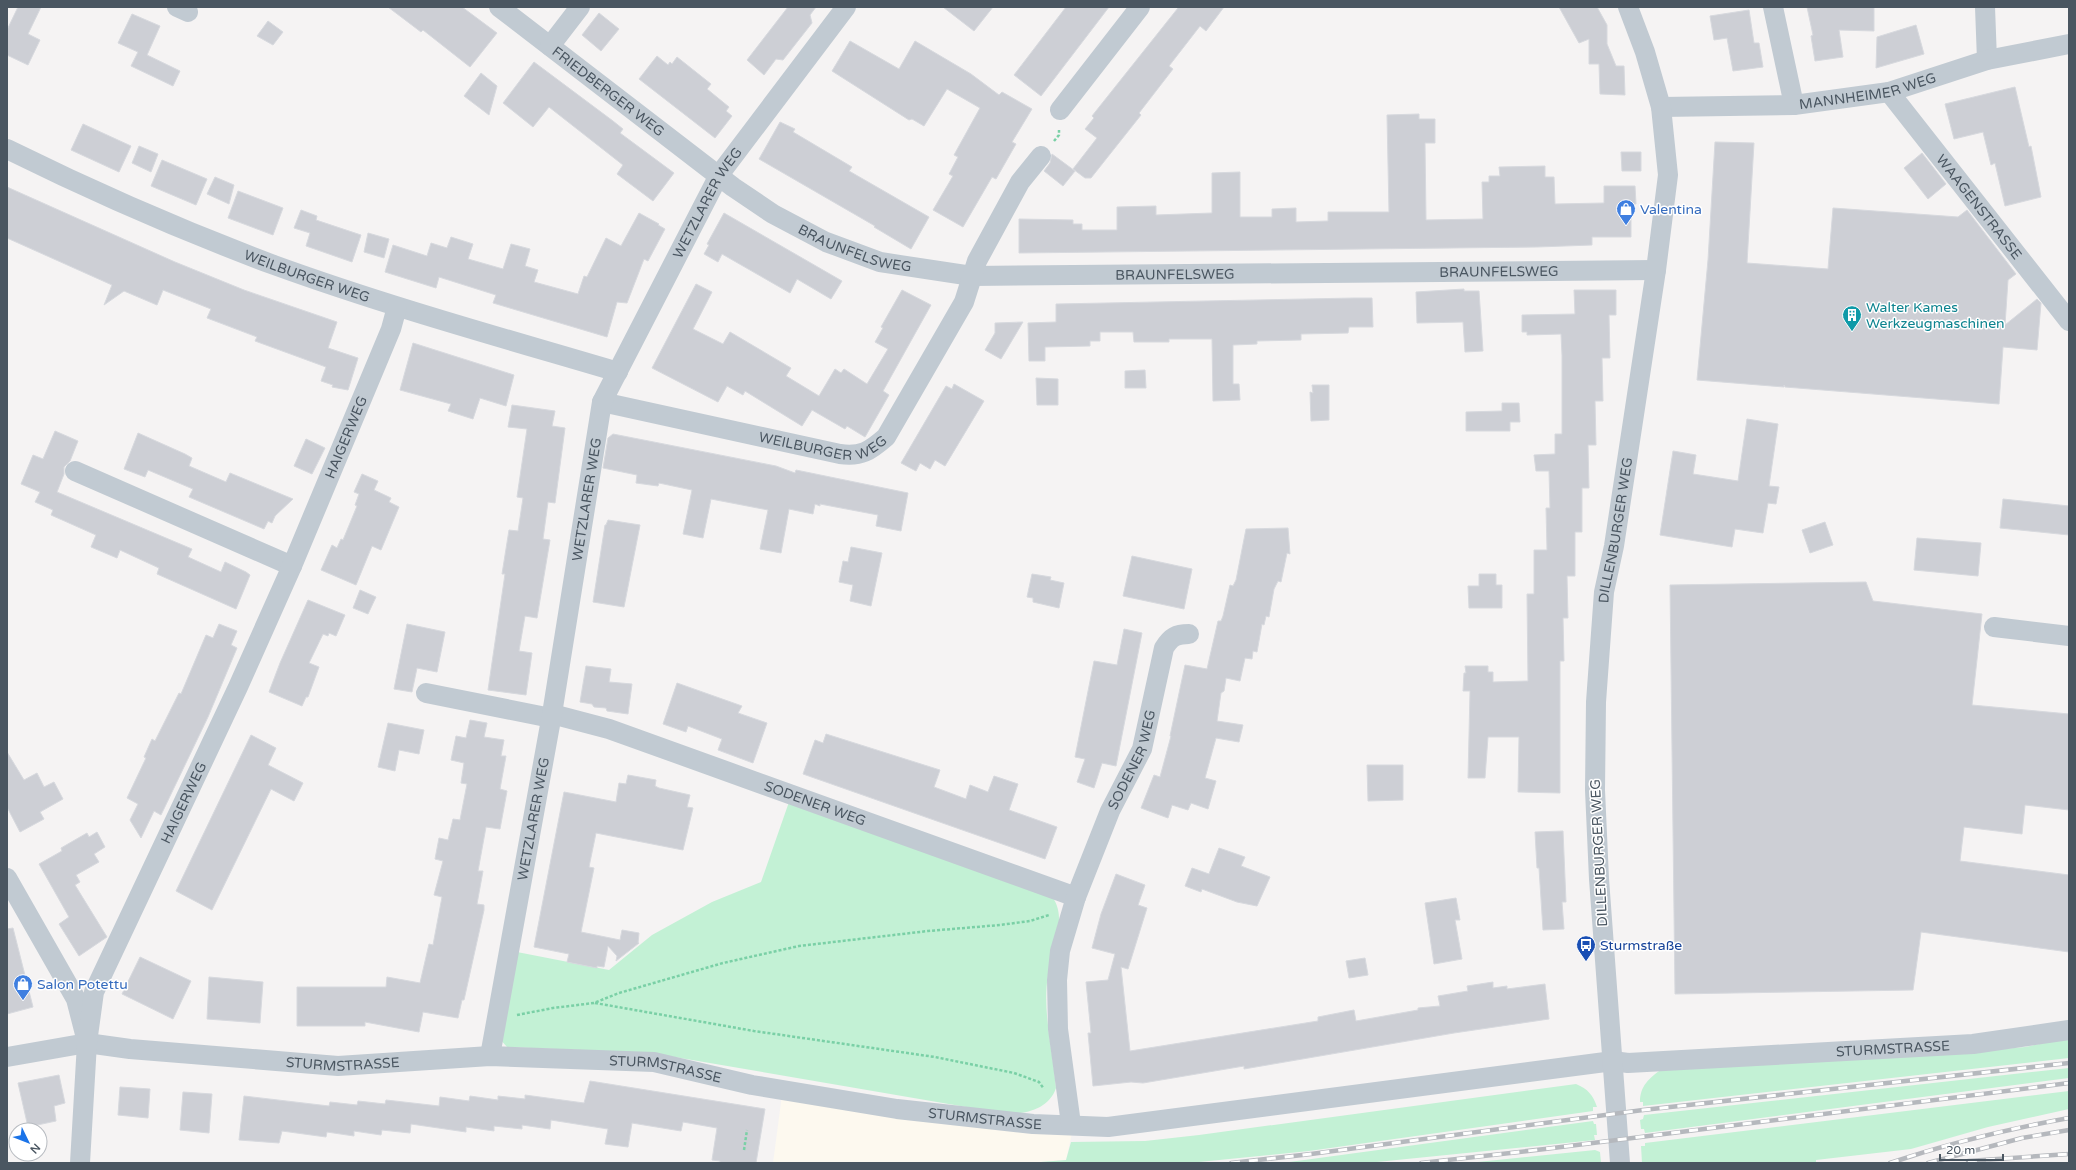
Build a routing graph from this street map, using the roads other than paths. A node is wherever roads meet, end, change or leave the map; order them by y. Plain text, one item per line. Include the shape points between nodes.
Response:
1 (499, 7) edge
2 (580, 7) edge
3 (846, 7) edge
4 (1140, 7) edge
5 (1628, 7) edge
6 (1773, 7) edge
7 (1985, 7) edge
8 (2069, 44) edge
9 (550, 46) junction
10 (1987, 60) junction
11 (1889, 92) junction
12 (1794, 105) junction
13 (1661, 107) junction
14 (1060, 110) dead end
15 (7, 149) edge
16 (1042, 156) dead end
17 (719, 175) junction
18 (1656, 270) junction
19 (972, 276) junction
20 (397, 307) junction
21 (2069, 321) edge
22 (618, 372) junction
23 (602, 402) junction
24 (75, 471) dead end
25 (292, 566) junction
26 (1994, 627) dead end
27 (1189, 634) dead end
28 (2069, 636) edge
29 (426, 693) dead end
30 (552, 716) junction
31 (7, 878) edge
32 (1074, 902) junction
33 (2069, 1030) edge
34 (87, 1043) junction
35 (490, 1056) junction
36 (7, 1057) edge
37 (1613, 1061) junction
38 (1071, 1124) junction
39 (80, 1163) edge
40 (1620, 1163) edge

1 - 9 street, FRIEDBERGER WEG
2 - 9 street
3 - 17 street, WETZLARER WEG
4 - 14 street
5 - 13 street, DILLENBURGER WEG via 1645,52
6 - 12 street
7 - 10 street
8 - 10 street, MANNHEIMER WEG
9 - 17 street, FRIEDBERGER WEG
10 - 11 street, MANNHEIMER WEG
11 - 12 street, MANNHEIMER WEG
11 - 21 street, WAAGENSTRASSE
12 - 13 street, MANNHEIMER WEG
13 - 18 street, DILLENBURGER WEG via 1668,175
15 - 20 street, WEILBURGER WEG via 151,217 274,265
16 - 19 street, WEILBURGER WEG via 1020,182
17 - 19 street, BRAUNFELSWEG via 774,214 826,242 880,262
17 - 22 street, WETZLARER WEG
18 - 19 street, BRAUNFELSWEG
18 - 37 street, DILLENBURGER WEG via 1615,538 1604,592 1596,702 1595,790 1599,879
19 - 23 street, WEILBURGER WEG via 964,302 886,437 872,449 854,456
20 - 22 street, WEILBURGER WEG
20 - 25 street, HAIGERWEG via 391,329
22 - 23 street, WETZLARER WEG
23 - 30 street, WETZLARER WEG
24 - 25 street
25 - 34 street, HAIGERWEG via 238,687 94,992
26 - 28 street
27 - 32 street, SODENER WEG via 1178,634 1170,638 1164,648 1142,749 1110,811
29 - 30 street, SODENER WEG
30 - 32 street, SODENER WEG via 609,729
30 - 35 street, WETZLARER WEG
31 - 34 street via 76,999
32 - 38 street, SODENER WEG via 1060,951 1057,980 1058,1029
33 - 37 street, STURMSTRASSE via 1973,1044 1628,1063
34 - 35 street, STURMSTRASSE via 130,1049 338,1066
34 - 36 street, STURMSTRASSE
34 - 39 street
35 - 38 street, STURMSTRASSE via 654,1062 752,1085 897,1109 1033,1124
37 - 38 street, STURMSTRASSE via 1108,1127
37 - 40 street, DILLENBURGER WEG

